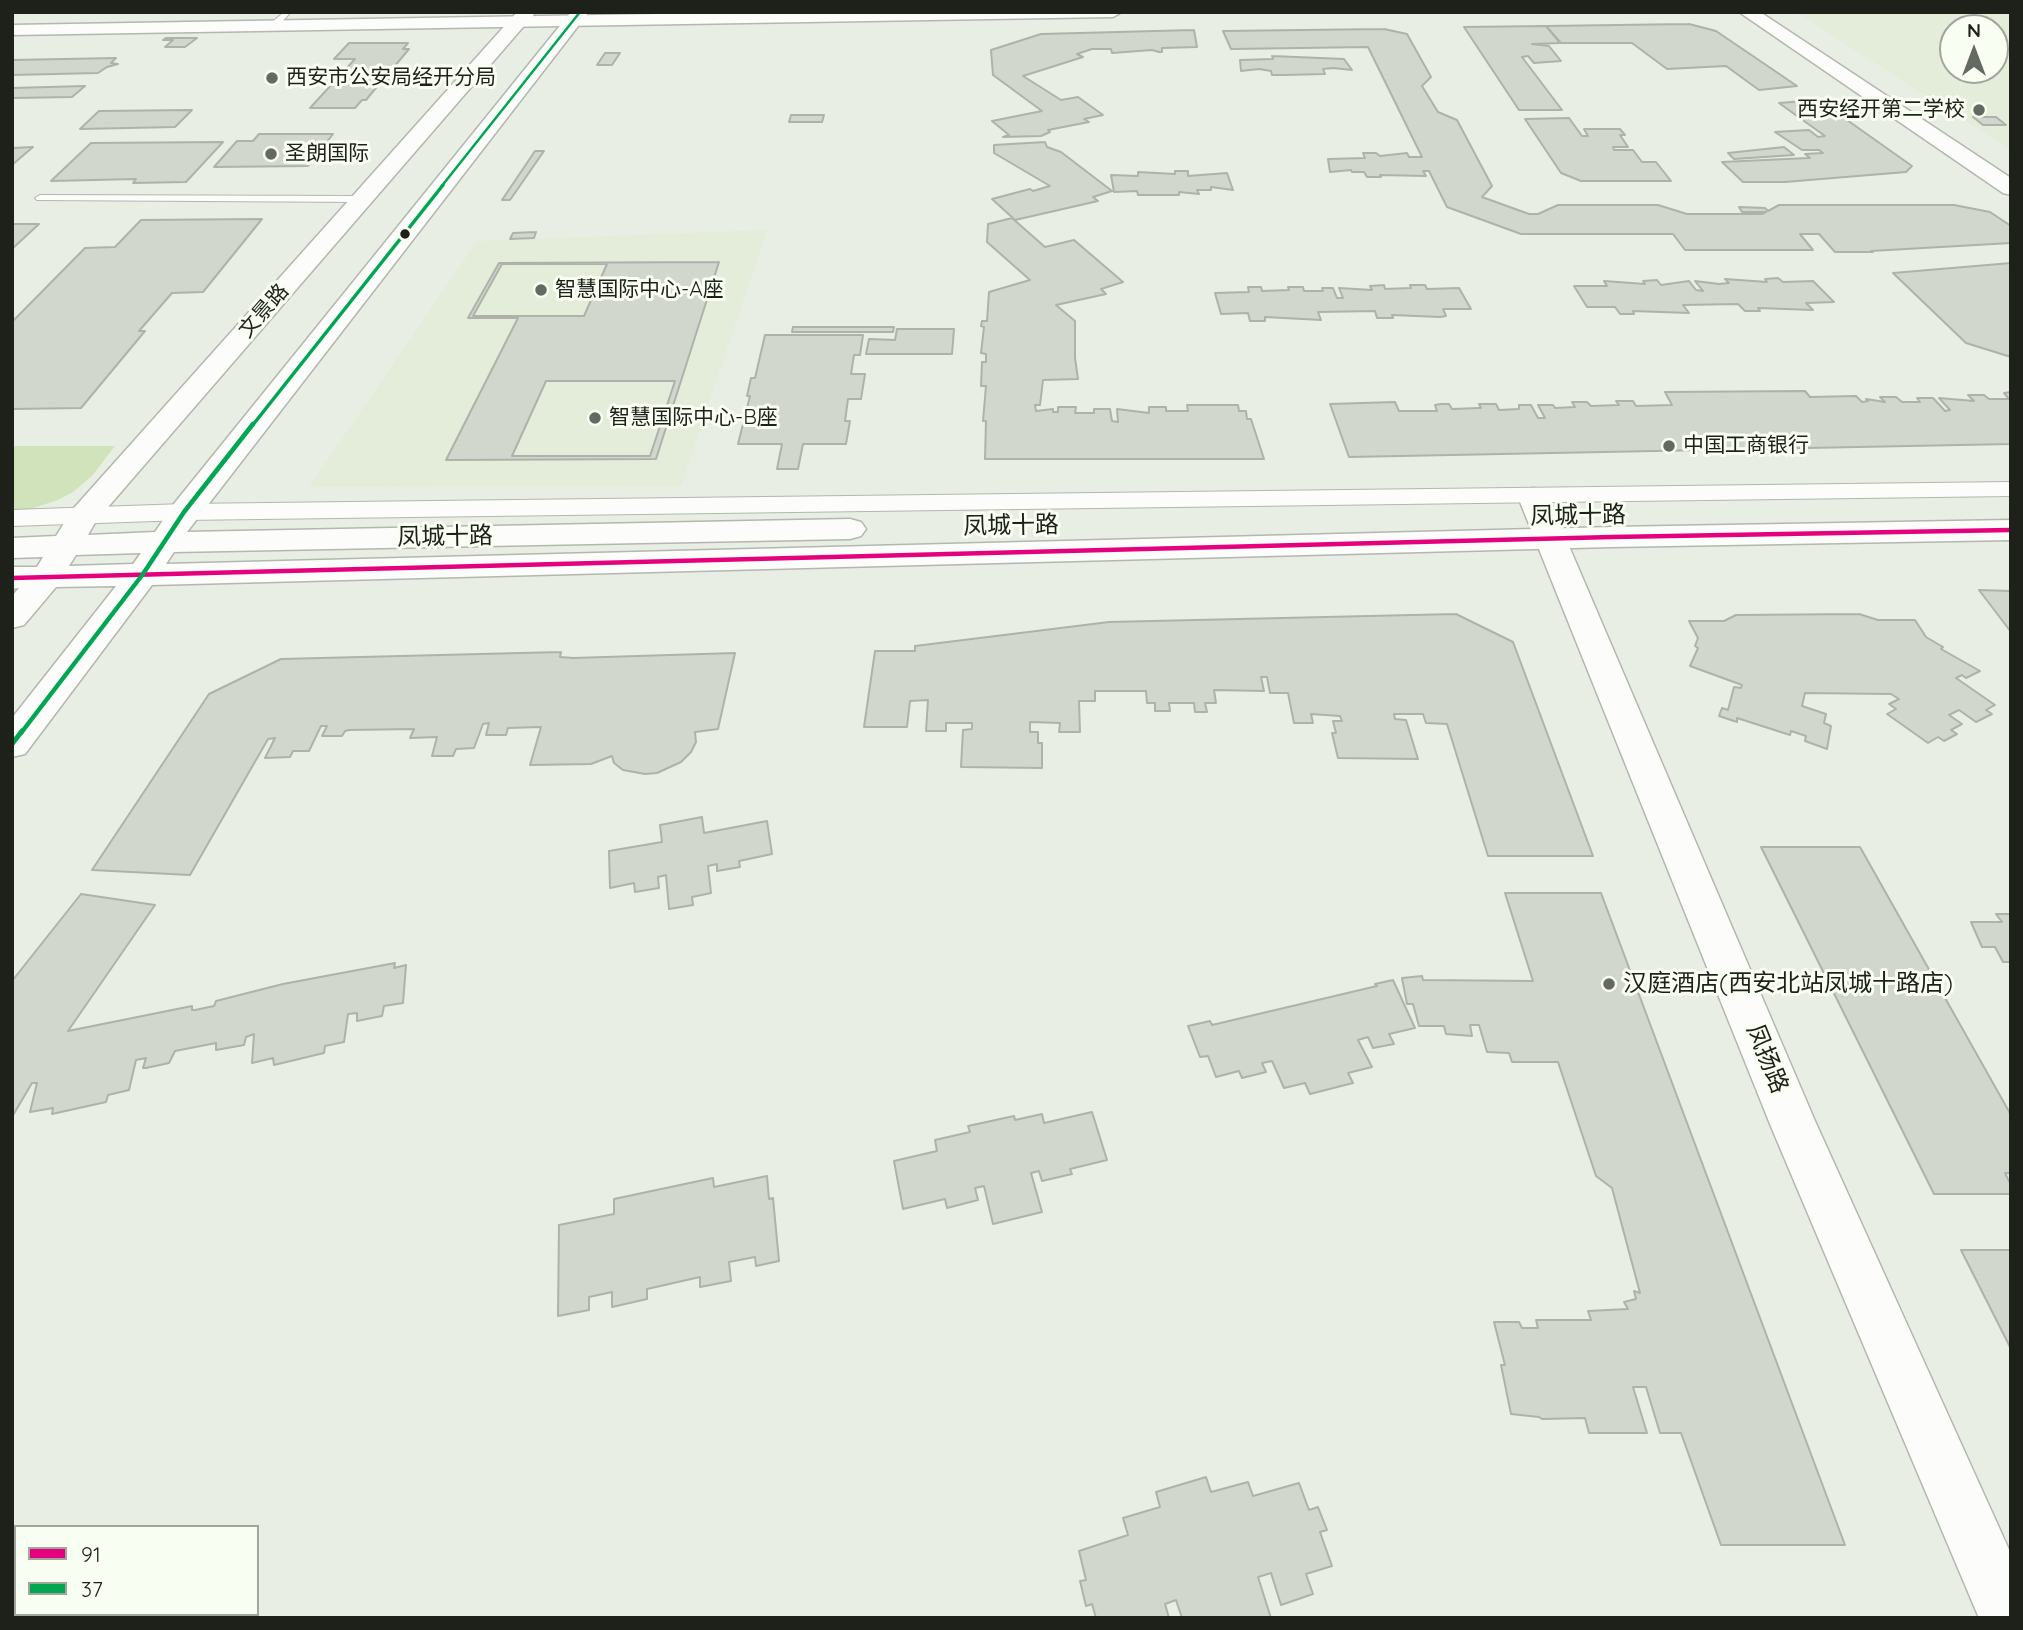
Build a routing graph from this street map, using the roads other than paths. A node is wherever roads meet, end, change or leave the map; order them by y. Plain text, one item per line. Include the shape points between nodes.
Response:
1 (288, 12) edge
2 (298, 12) edge
3 (1113, 12) edge
4 (1748, 12) edge
5 (1772, 12) edge
6 (577, 16) edge
7 (523, 17) edge
8 (278, 22) junction
9 (12, 30) edge
10 (2011, 168) edge
11 (2011, 188) edge
12 (40, 198) dead end
13 (363, 199) junction
14 (2011, 489) edge
15 (2011, 507) edge
16 (184, 512) junction
17 (84, 516) junction
18 (1542, 517) junction
19 (12, 518) edge
20 (2011, 530) edge
21 (162, 542) junction
22 (67, 547) junction
23 (12, 548) edge
24 (143, 574) junction
25 (46, 578) junction
26 (12, 579) edge
27 (12, 617) edge
28 (12, 744) edge
29 (2009, 1618) edge

1 - 8 lane
2 - 8 lane
3 - 6 main road
4 - 11 main road
5 - 10 main road
6 - 7 main road
6 - 16 main road
7 - 8 main road
7 - 13 main road, 文景路
8 - 9 main road
12 - 13 lane
13 - 17 main road, 文景路
14 - 18 street
15 - 18 main road, 凤城十路
16 - 17 street
16 - 18 street
16 - 21 main road
17 - 19 street
17 - 22 main road, 文景路
18 - 20 main road, 凤城十路
18 - 21 main road, 凤城十路
18 - 24 main road, 凤城十路
18 - 29 main road, 凤扬路 via 1795,1129
21 - 22 main road, 凤城十路
21 - 24 main road
22 - 23 main road, 凤城十路
22 - 25 main road, 文景路
24 - 25 main road, 凤城十路
24 - 28 main road
25 - 26 main road, 凤城十路
25 - 27 main road, 文景路

